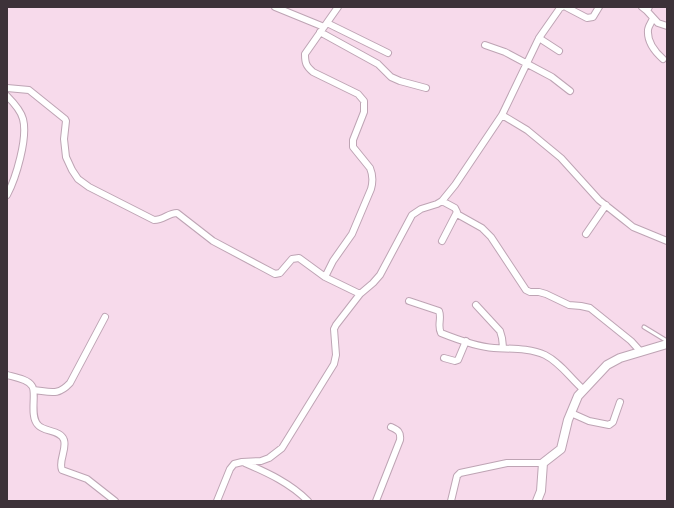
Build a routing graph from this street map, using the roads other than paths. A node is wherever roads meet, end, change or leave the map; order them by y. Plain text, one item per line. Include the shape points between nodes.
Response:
1 (275, 7) edge
2 (338, 7) edge
3 (562, 7) edge
4 (566, 7) edge
5 (599, 7) edge
6 (646, 8) edge
7 (653, 18) junction
8 (667, 26) edge
9 (324, 27) junction
10 (538, 38) junction
11 (485, 45) dead end
12 (559, 51) dead end
13 (388, 53) dead end
14 (663, 59) dead end
15 (527, 64) junction
16 (7, 88) edge
17 (426, 88) dead end
18 (570, 91) dead end
19 (7, 96) edge
20 (502, 116) junction
21 (7, 195) edge
22 (442, 201) junction
23 (606, 205) junction
24 (457, 214) junction
25 (586, 234) dead end
26 (667, 241) edge
27 (442, 242) dead end
28 (325, 277) junction
29 (360, 294) junction
30 (408, 301) dead end
31 (476, 305) dead end
32 (105, 317) dead end
33 (644, 327) dead end
34 (466, 341) junction
35 (667, 343) edge
36 (503, 348) junction
37 (641, 352) junction
38 (444, 358) dead end
39 (7, 375) edge
40 (34, 390) junction
41 (584, 390) junction
42 (620, 402) dead end
43 (571, 413) junction
44 (391, 426) dead end
45 (242, 462) junction
46 (543, 463) junction
47 (115, 501) edge
48 (217, 501) edge
49 (308, 501) edge
50 (376, 501) edge
51 (451, 501) edge
52 (537, 501) edge

1 - 9 street
2 - 9 street
3 - 10 street
4 - 5 street via 587,18 593,17
6 - 7 street
7 - 8 street
7 - 14 street via 648,29 649,38 657,54
9 - 13 street
9 - 17 street via 378,64 391,77
9 - 28 street via 305,54 305,62 313,72 358,94 364,101 364,112 353,140 353,147 370,168 373,181 352,234
10 - 12 street
10 - 15 street
11 - 15 street
15 - 18 street via 552,77
15 - 20 street
16 - 28 street via 29,90 65,119 66,157 82,183 154,220 177,213 213,241 275,274 280,273 292,259 298,258
19 - 21 street via 21,114 24,128 17,174
20 - 22 street
20 - 23 street via 527,130 561,158
22 - 24 street via 454,208
22 - 29 street via 412,215 380,275
23 - 25 street
23 - 26 street via 633,227
24 - 27 street
24 - 37 street via 482,228 491,237 526,290 546,294 569,305 590,308 632,341
28 - 29 street
29 - 45 street via 334,329 334,364 282,448 269,458
30 - 34 street via 439,311 439,328 442,333
31 - 36 street via 500,331
32 - 40 street via 65,389 60,392
33 - 35 lane
34 - 36 street
34 - 38 street via 458,360
35 - 37 street
36 - 41 street via 544,355
37 - 41 street via 611,362
39 - 40 street via 31,384
40 - 47 street via 36,424 64,438 60,467 62,470 88,479
41 - 43 street via 578,396
42 - 43 street via 609,425 589,421
43 - 46 street via 561,449
44 - 50 street via 398,431 400,440
45 - 48 street via 234,464 230,469
45 - 49 street via 296,490
46 - 51 street via 507,463 463,471 457,476
46 - 52 street via 541,491

